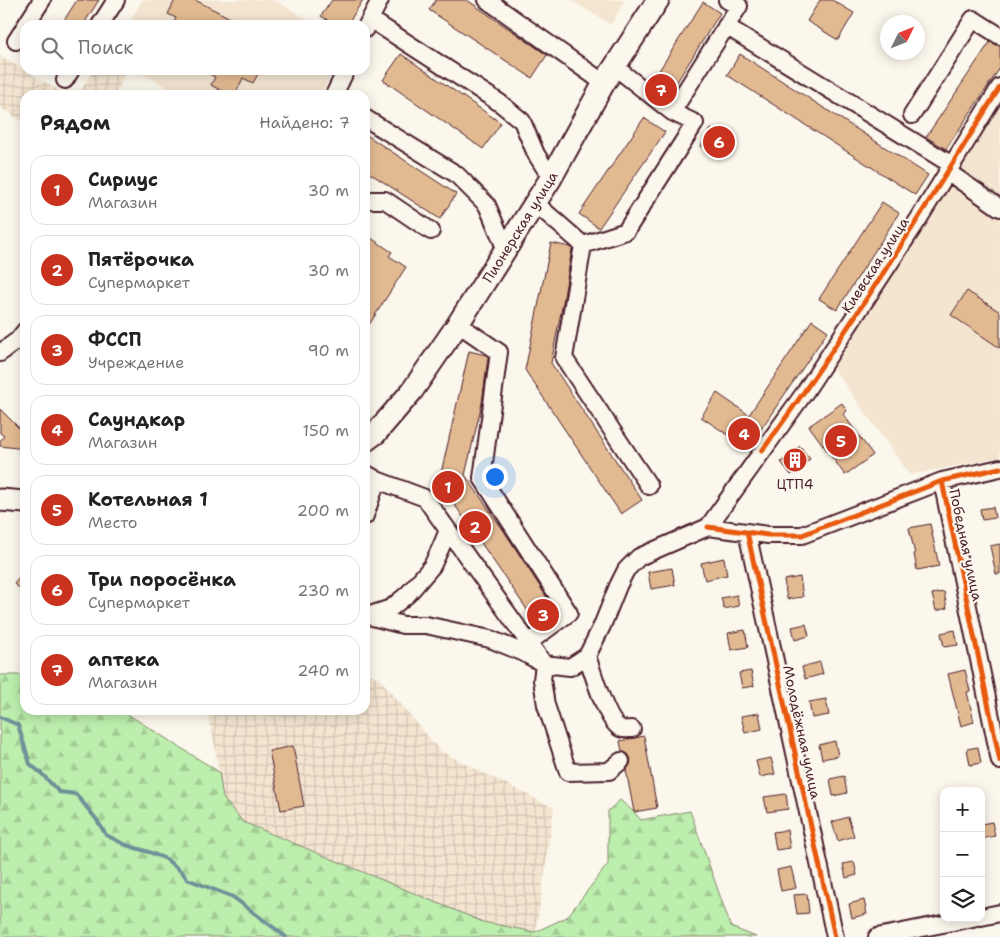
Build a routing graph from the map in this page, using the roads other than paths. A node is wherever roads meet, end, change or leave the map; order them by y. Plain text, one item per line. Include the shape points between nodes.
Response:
1 (42, 0) edge
2 (116, 0) edge
3 (380, 0) edge
4 (487, 0) edge
5 (658, 0) edge
6 (737, 2) edge
7 (29, 20) edge
8 (103, 20) edge
9 (370, 20) edge
10 (370, 25) edge
11 (726, 26) junction
12 (1000, 36) edge
13 (344, 75) edge
14 (609, 75) junction
15 (1000, 87) edge
16 (336, 90) edge
17 (672, 112) junction
18 (912, 115) dead end
19 (370, 121) edge
20 (950, 168) junction
21 (551, 178) junction
22 (370, 200) edge
23 (535, 203) junction
24 (1000, 208) edge
25 (430, 231) dead end
26 (583, 245) junction
27 (506, 250) junction
28 (458, 324) junction
29 (20, 337) edge
30 (0, 353) edge
31 (370, 437) edge
32 (1000, 468) edge
33 (371, 477) edge
34 (942, 481) junction
35 (649, 486) dead end
36 (0, 500) edge
37 (20, 502) edge
38 (708, 527) junction
39 (448, 530) junction
40 (747, 532) junction
41 (370, 615) edge
42 (370, 617) edge
43 (528, 643) junction
44 (587, 656) junction
45 (544, 664) junction
46 (632, 729) dead end
47 (1000, 760) edge
48 (625, 778) dead end
49 (1000, 913) edge
50 (985, 916) edge
51 (954, 922) edge
52 (835, 937) edge
53 (877, 937) edge

1 - 7 street
2 - 8 street
3 - 9 street
4 - 14 street
5 - 14 main road, Пионерская улица
6 - 11 street
10 - 21 street via 500,102 522,121
11 - 17 street
11 - 20 street
12 - 18 street via 973,19
13 - 16 street
14 - 17 street
14 - 21 main road, Пионерская улица
15 - 20 street, Киевская улица
17 - 26 street via 695,123 626,231
19 - 27 street via 456,174 487,205
20 - 24 street
20 - 38 street, Киевская улица via 805,392
21 - 23 main road, Пионерская улица
22 - 25 street via 385,200
23 - 26 street
23 - 27 main road, Пионерская улица
26 - 35 street via 564,358
27 - 28 main road, Пионерская улица
28 - 31 main road, Пионерская улица via 412,392
28 - 43 street via 499,352 482,478 569,613
29 - 30 street
32 - 34 street
33 - 39 street via 425,498
34 - 40 street via 802,535
34 - 47 street, Победная улица
36 - 37 main road
38 - 40 street
38 - 44 street via 640,557 626,570
39 - 41 street via 432,566 408,594 391,608
39 - 43 street
40 - 52 street, Молодёжная улица
42 - 45 street via 490,639
43 - 45 street
44 - 45 street via 570,667
44 - 46 street via 612,722 621,729
45 - 48 street via 542,680 546,706 568,772 615,766
49 - 50 street
51 - 53 street

